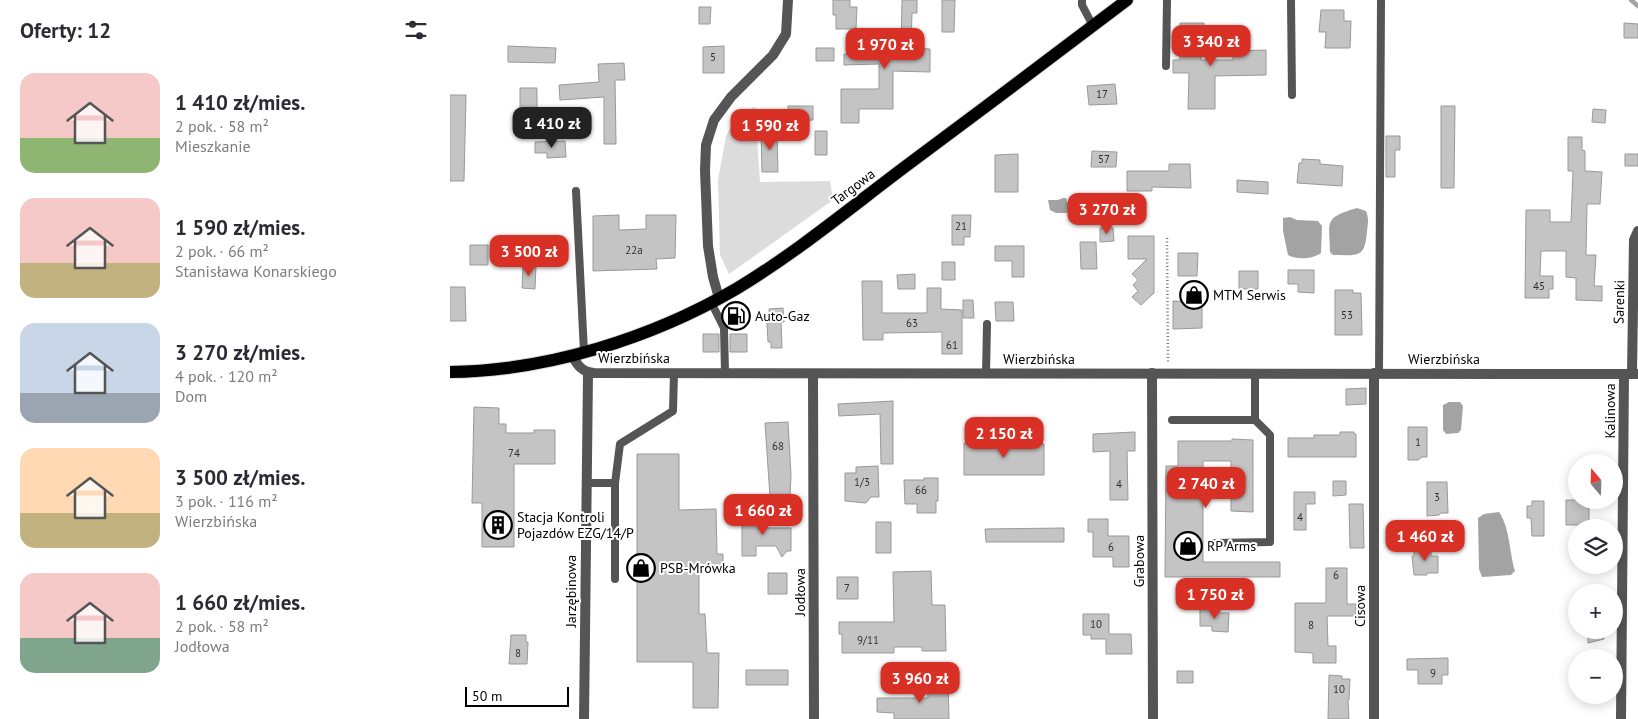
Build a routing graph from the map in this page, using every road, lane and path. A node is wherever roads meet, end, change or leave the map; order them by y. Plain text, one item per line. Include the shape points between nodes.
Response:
1 (788, 0) edge
2 (1082, 0) edge
3 (1127, 0) edge
4 (1166, 0) edge
5 (1291, 0) edge
6 (1381, 0) edge
7 (1093, 26) junction
8 (1166, 66) dead end
9 (1292, 95) dead end
10 (576, 191) dead end
11 (1638, 231) edge
12 (1168, 238) dead end
13 (715, 300) junction
14 (987, 324) dead end
15 (578, 354) junction
16 (450, 372) edge
17 (588, 373) junction
18 (674, 373) junction
19 (724, 373) junction
20 (1152, 373) junction
21 (1168, 373) junction
22 (1255, 373) junction
23 (1376, 373) junction
24 (813, 374) junction
25 (986, 374) junction
26 (1631, 374) edge
27 (1172, 420) dead end
28 (1255, 420) junction
29 (586, 483) junction
30 (615, 483) junction
31 (1214, 543) dead end
32 (615, 579) dead end
33 (584, 719) edge
34 (814, 719) edge
35 (1153, 719) edge
36 (1374, 719) edge
37 (1621, 719) edge

1 - 13 street via 786,34 773,54 731,97 714,120 706,145 708,246
2 - 7 lane
3 - 7 main road, Targowa
4 - 8 lane
5 - 9 lane
6 - 23 lane
7 - 13 main road, Targowa via 792,252
10 - 15 lane
11 - 26 street, Sarenki via 1634,240
12 - 21 path
13 - 15 main road, Targowa via 642,333
13 - 19 lane via 724,328
14 - 25 lane
15 - 16 main road via 514,367
15 - 17 street, Wierzbińska via 579,367
17 - 18 street, Wierzbińska
17 - 29 street, Jarzębinowa
18 - 19 street, Wierzbińska
18 - 30 lane via 672,411 620,444
19 - 24 street, Wierzbińska
20 - 21 street, Wierzbińska
20 - 25 street, Wierzbińska
20 - 35 street, Grabowa
21 - 22 street, Wierzbińska
22 - 23 street, Wierzbińska
22 - 28 lane
23 - 26 street, Wierzbińska
23 - 36 street, Cisowa
24 - 25 street, Wierzbińska
24 - 34 street, Jodłowa
26 - 37 street, Kalinowa
27 - 28 lane
28 - 31 lane via 1270,436 1270,542
29 - 30 lane
29 - 33 street, Jarzębinowa
30 - 32 lane

